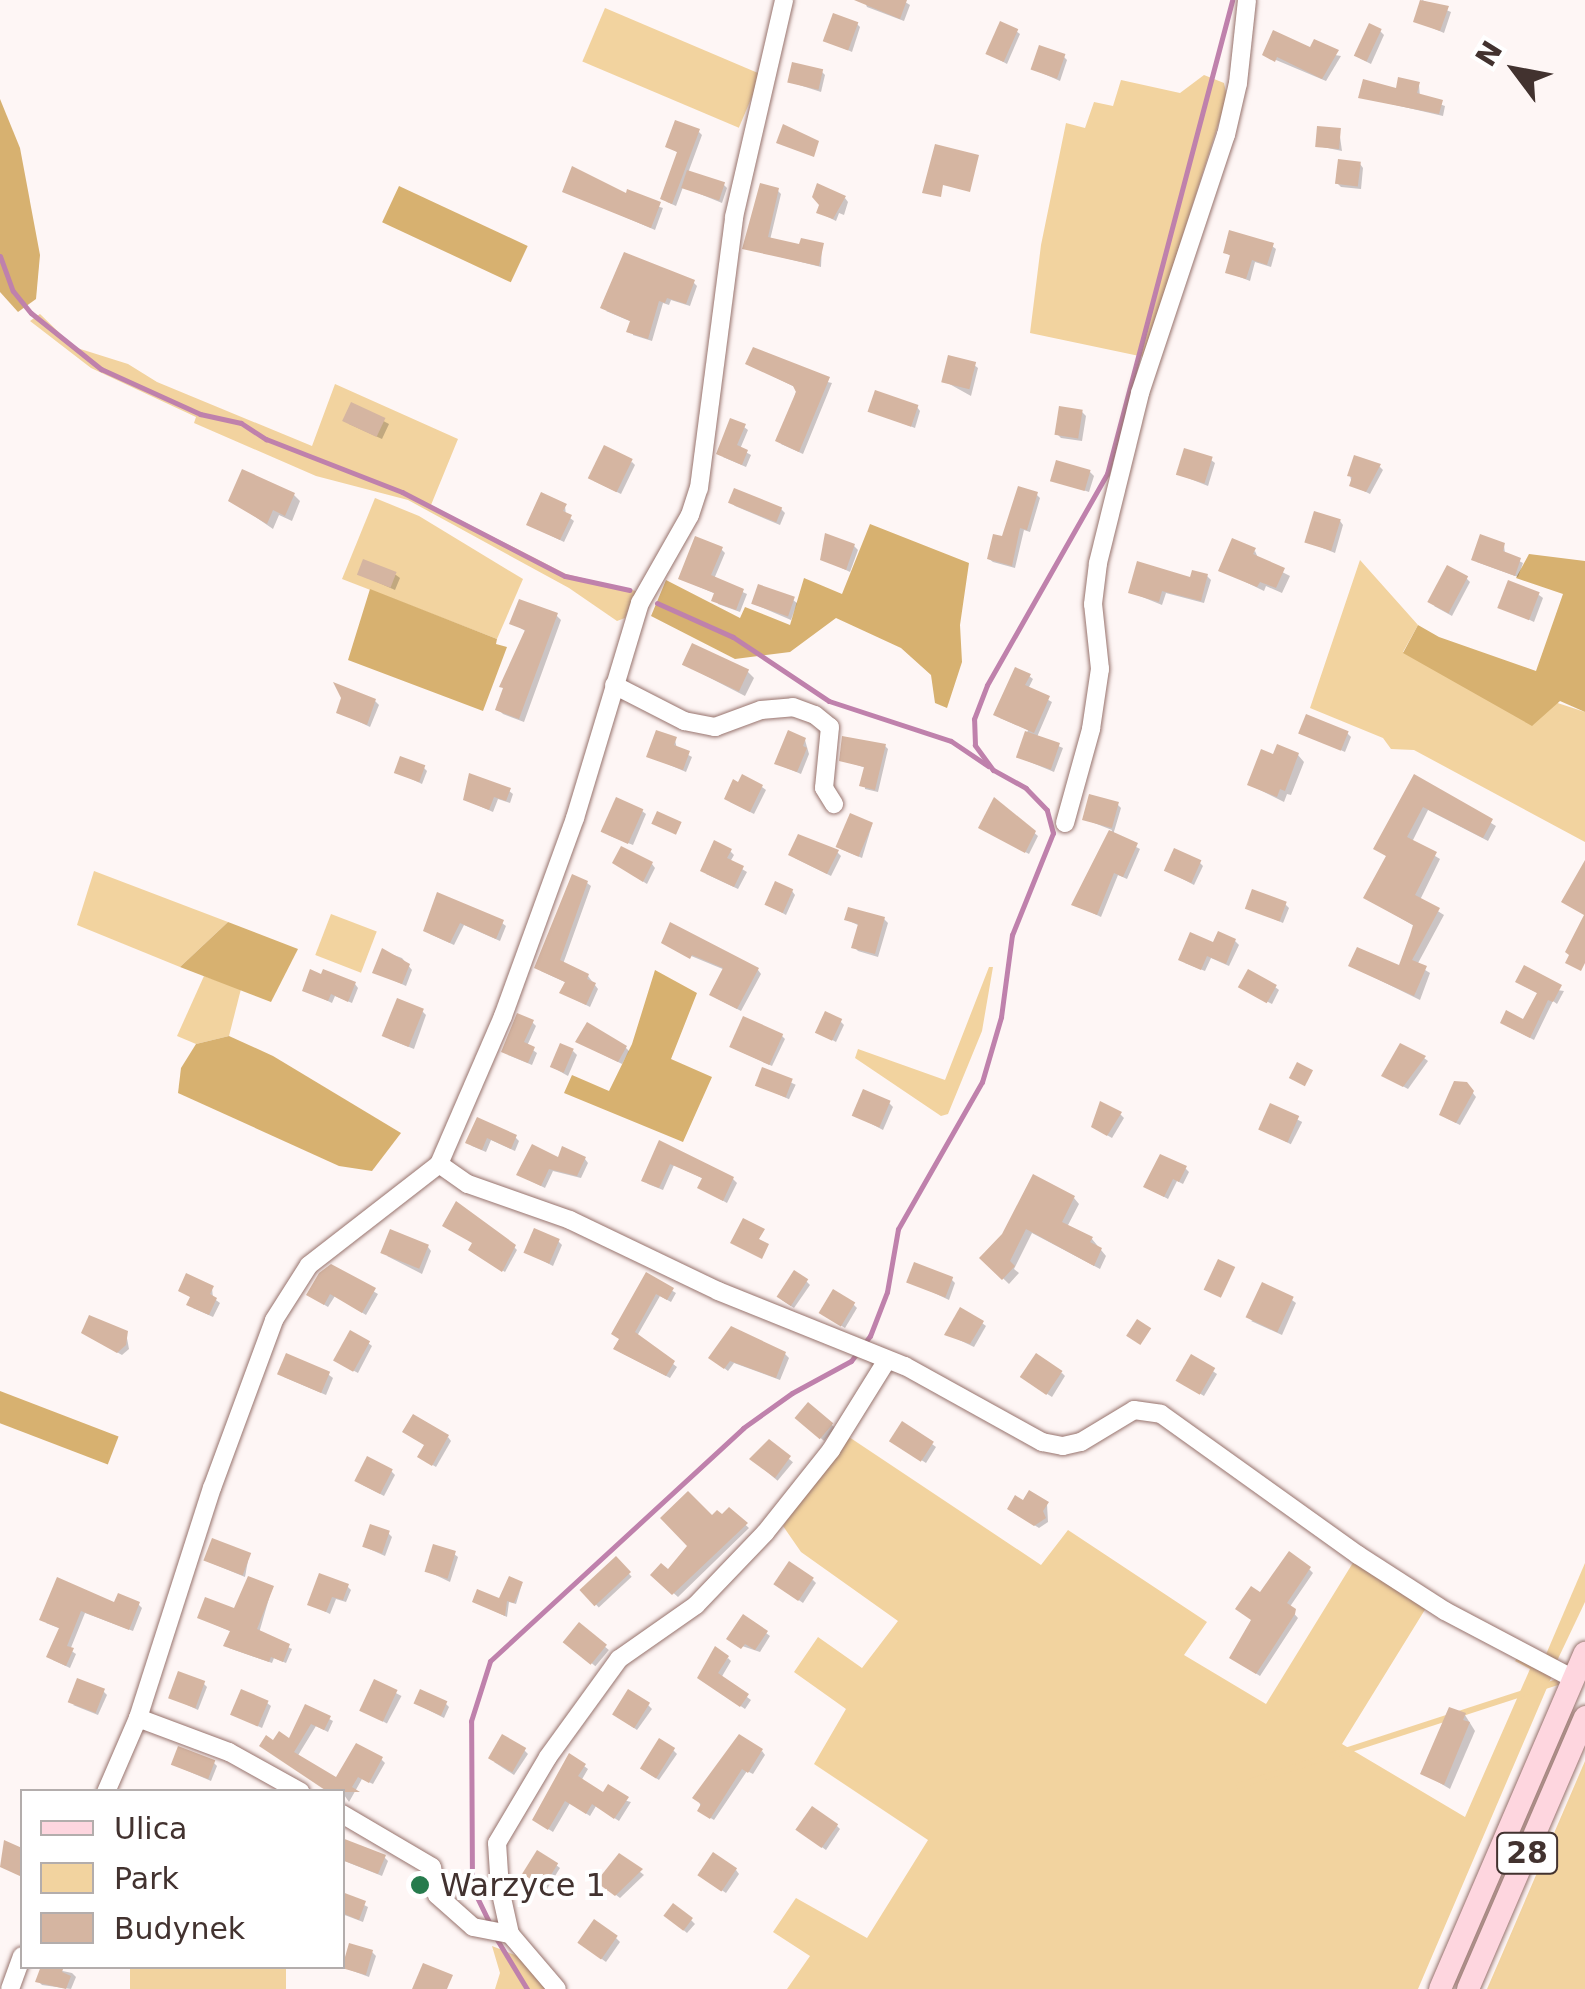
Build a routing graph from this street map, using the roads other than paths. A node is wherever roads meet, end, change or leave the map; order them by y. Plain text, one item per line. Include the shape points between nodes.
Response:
1 (784, 0) edge
2 (1247, 0) edge
3 (614, 686) junction
4 (834, 804) dead end
5 (1065, 822) dead end
6 (439, 1164) junction
7 (879, 1357) junction
8 (1585, 1653) edge
9 (1574, 1679) junction
10 (1585, 1717) edge
11 (138, 1718) junction
12 (107, 1789) edge
13 (296, 1789) edge
14 (345, 1816) edge
15 (508, 1934) junction
16 (20, 1962) edge
17 (10, 1989) edge
18 (557, 1989) edge
19 (1440, 1989) edge
20 (1468, 1989) edge

1 - 3 street via 734,217 700,488 640,602
2 - 5 street via 1226,135 1143,381 1098,563 1093,604 1100,669
3 - 4 street via 684,721 716,727 761,710 792,707 816,715 830,727 824,788
3 - 6 street via 510,1000
6 - 7 street via 468,1184 570,1220
6 - 11 street via 309,1265 274,1320
7 - 9 street via 1052,1445 1081,1442 1134,1410 1161,1414 1445,1611
7 - 15 street via 831,1450 765,1533 696,1606 619,1659 548,1757 497,1843
8 - 9 main road, 28
9 - 19 main road, 28
10 - 20 main road, 28
11 - 12 street
11 - 13 street via 229,1752
14 - 15 street via 432,1867 437,1895 473,1927
15 - 18 street
16 - 17 street

